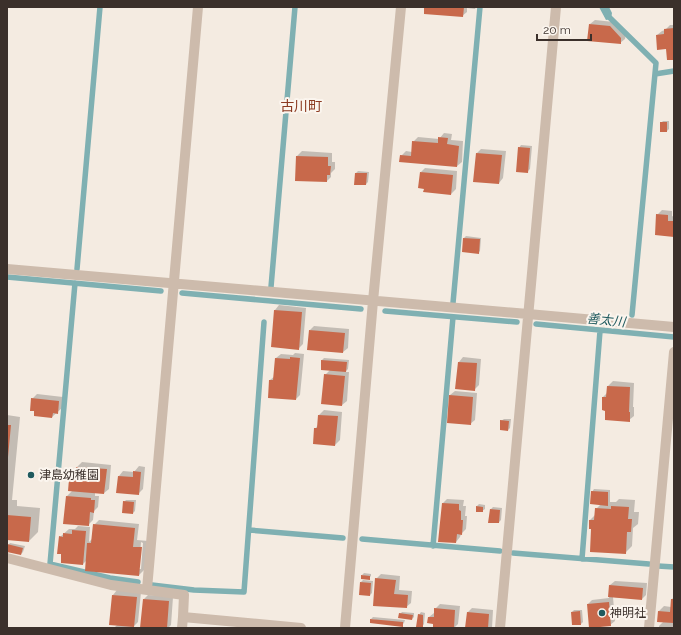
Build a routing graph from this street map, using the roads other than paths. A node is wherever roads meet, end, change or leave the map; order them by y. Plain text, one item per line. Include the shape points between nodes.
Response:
1 (198, 7) edge
2 (401, 7) edge
3 (556, 7) edge
4 (7, 269) edge
5 (173, 284) junction
6 (373, 301) junction
7 (528, 314) junction
8 (674, 327) edge
9 (674, 352) edge
10 (7, 558) edge
11 (7, 562) edge
12 (147, 589) junction
13 (183, 618) junction
14 (182, 628) edge
15 (301, 628) edge
16 (345, 628) edge
17 (500, 628) edge
18 (649, 628) edge

1 - 5 street
2 - 6 street
3 - 7 street
4 - 5 street
5 - 6 street
5 - 12 street
6 - 7 street
6 - 16 street
7 - 8 street
7 - 17 street
9 - 18 street
10 - 11 street
10 - 12 street via 111,585
12 - 13 street via 184,595
13 - 14 street
13 - 15 street

